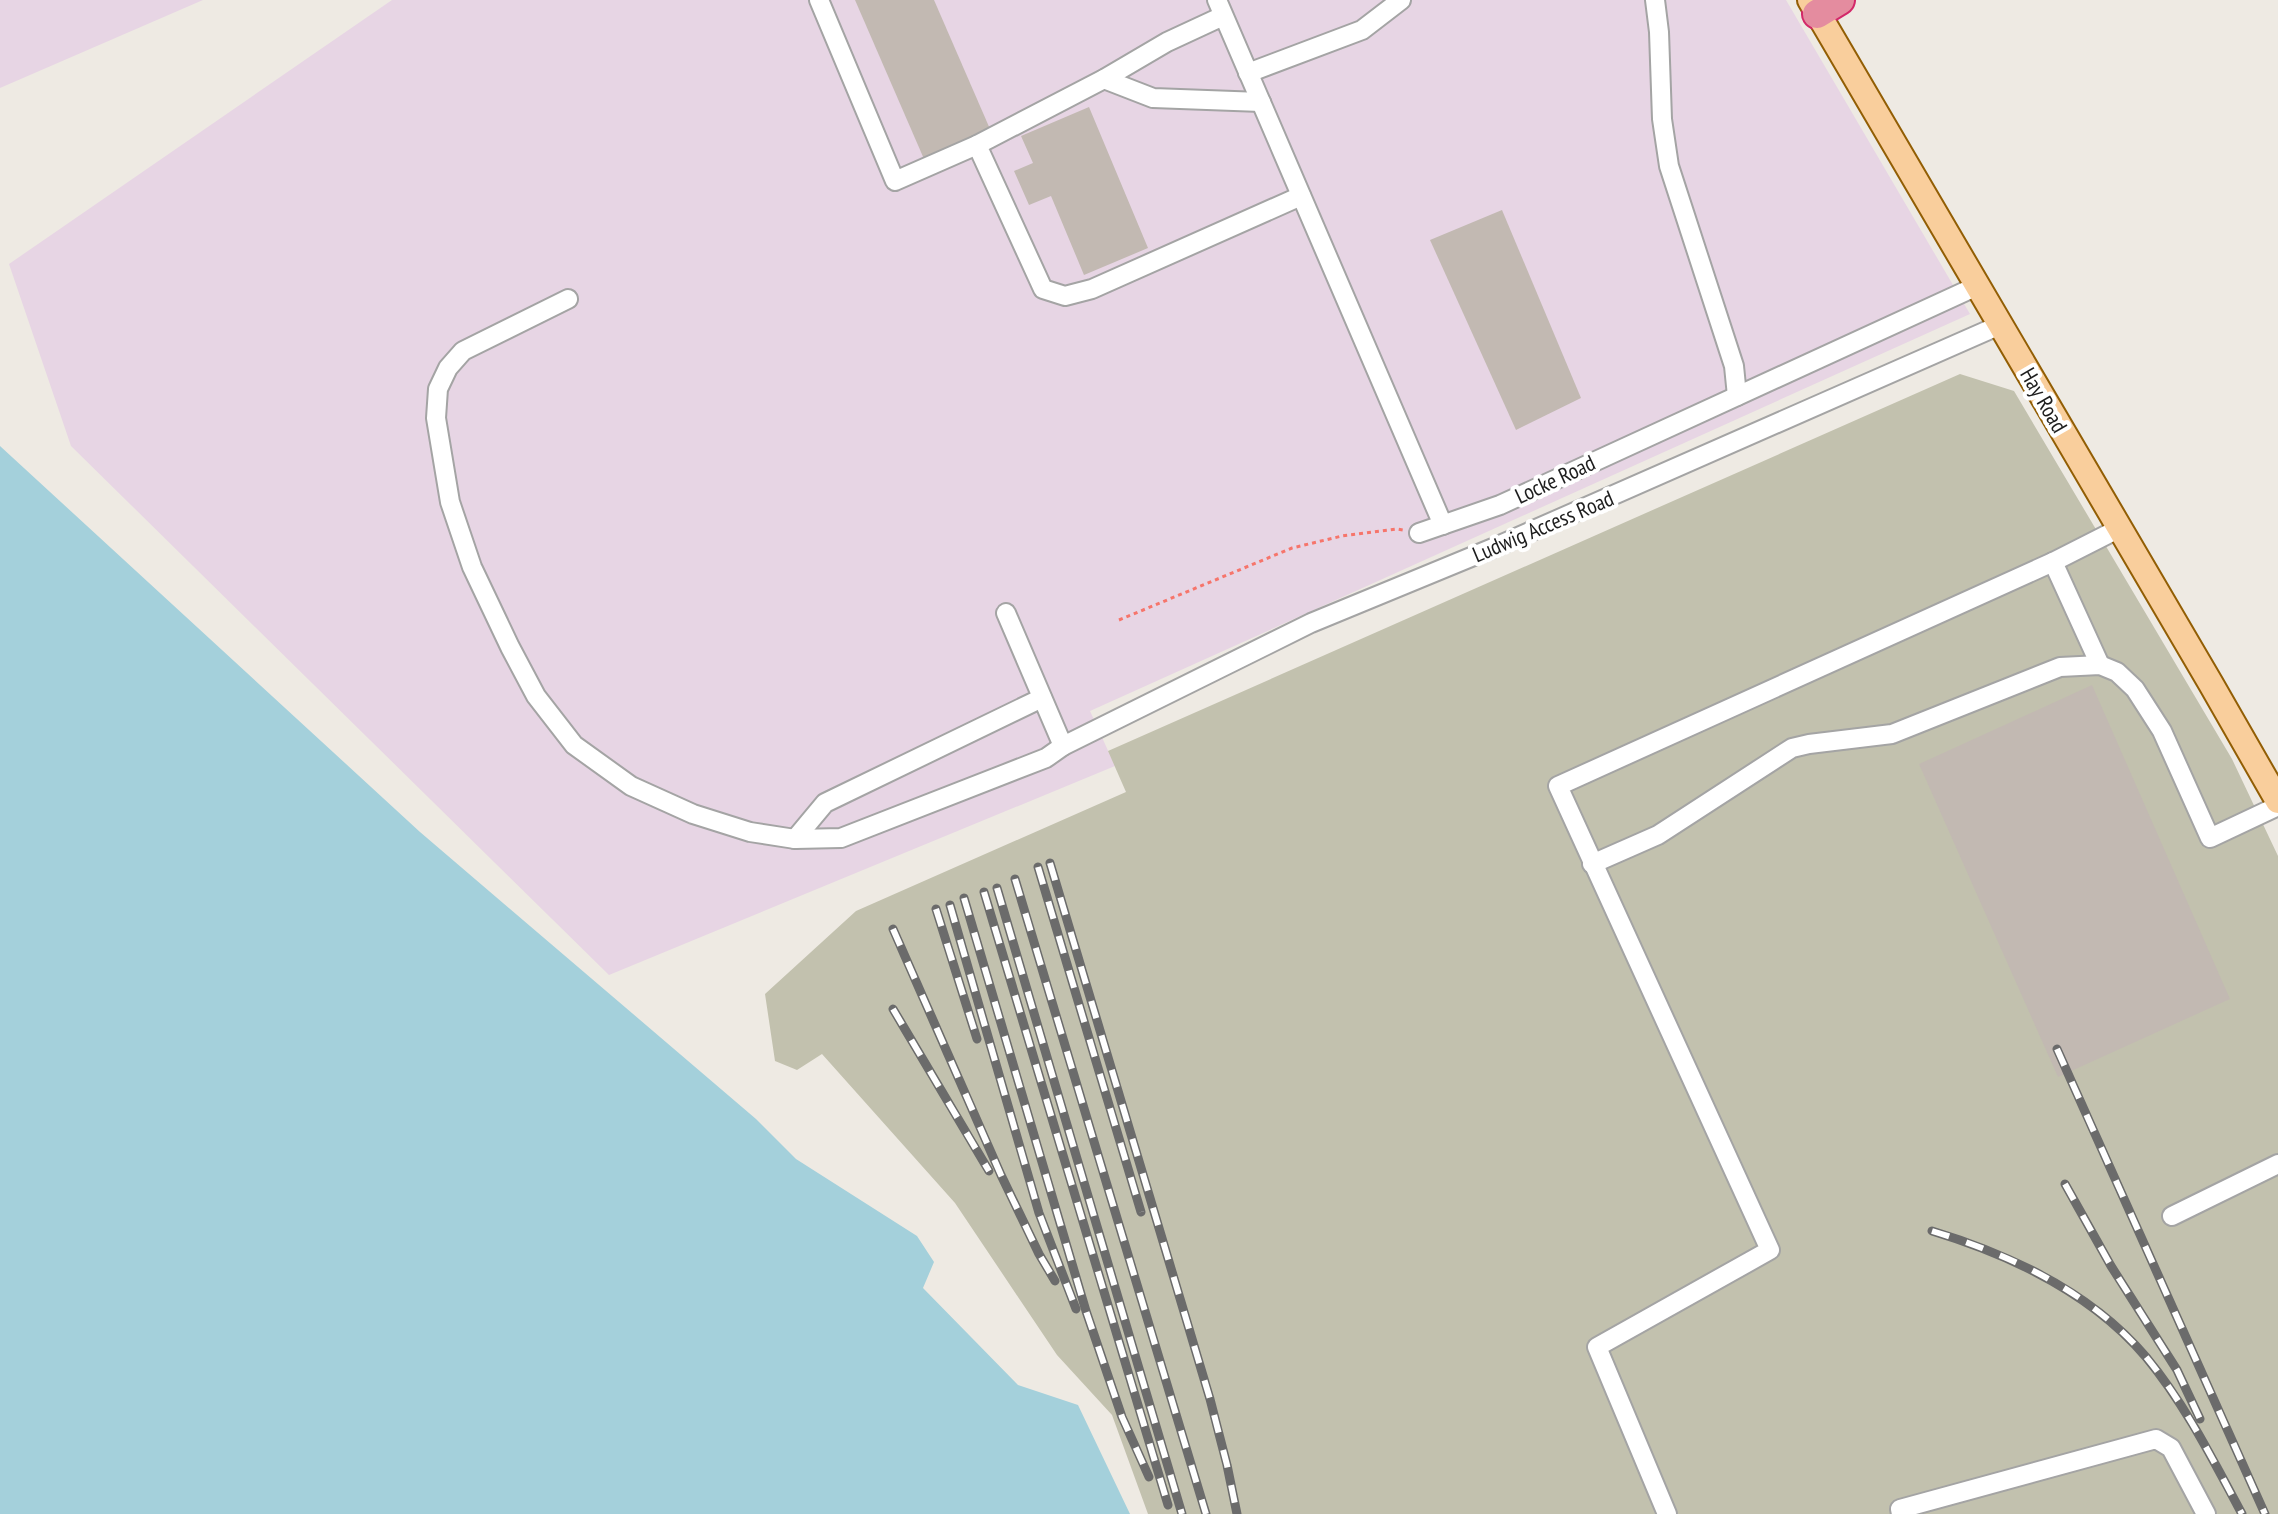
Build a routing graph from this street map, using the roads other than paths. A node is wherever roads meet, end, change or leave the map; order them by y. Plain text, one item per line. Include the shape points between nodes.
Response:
1 (819, 0) edge
2 (1401, 0) edge
3 (1655, 0) edge
4 (1822, 5) edge
5 (1220, 8) edge
6 (1248, 73) junction
7 (1104, 79) junction
8 (1261, 102) junction
9 (977, 145) junction
10 (1301, 196) junction
11 (1977, 286) junction
12 (568, 299) dead end
13 (2000, 325) junction
14 (1737, 396) junction
15 (1443, 525) junction
16 (2120, 528) junction
17 (1419, 533) road end
18 (2053, 562) junction
19 (1006, 613) dead end
20 (2100, 665) junction
21 (1042, 698) junction
22 (1063, 746) junction
23 (2278, 804) edge
24 (795, 839) junction
25 (1592, 864) junction
26 (2278, 1164) edge
27 (2172, 1216) dead end
28 (1667, 1514) edge
29 (1901, 1514) edge
30 (2206, 1514) edge

1 - 9 street via 895,181
2 - 6 street via 1362,30
3 - 14 street via 1669,166 1734,366
4 - 11 main road, Hay Road
5 - 6 street
5 - 7 street
6 - 8 street
7 - 8 street via 1153,98
7 - 9 street
8 - 10 street
9 - 10 street via 1043,289 1065,296 1092,289
10 - 15 street
11 - 13 main road, Hay Road
11 - 14 street, Locke Road
12 - 24 street, Ludwig Access Road via 463,351 438,389 436,418 450,502 472,567 536,696 574,745 631,786 693,814
13 - 16 main road, Hay Road
13 - 22 street, Ludwig Access Road via 1311,623
14 - 15 street, Locke Road via 1500,505
15 - 17 street, Locke Road
16 - 18 street
16 - 23 main road, Hay Road
18 - 20 street
18 - 25 street via 1558,786
19 - 21 street
20 - 23 street via 2135,689 2155,720 2210,838
20 - 25 street via 2060,667 1892,734 1792,748 1658,835
21 - 22 street
21 - 24 street via 825,803
22 - 24 street, Ludwig Access Road via 1046,758 841,838
25 - 28 street via 1770,1250 1597,1347
26 - 27 street
29 - 30 street via 1900,1509 2156,1439 2171,1448

